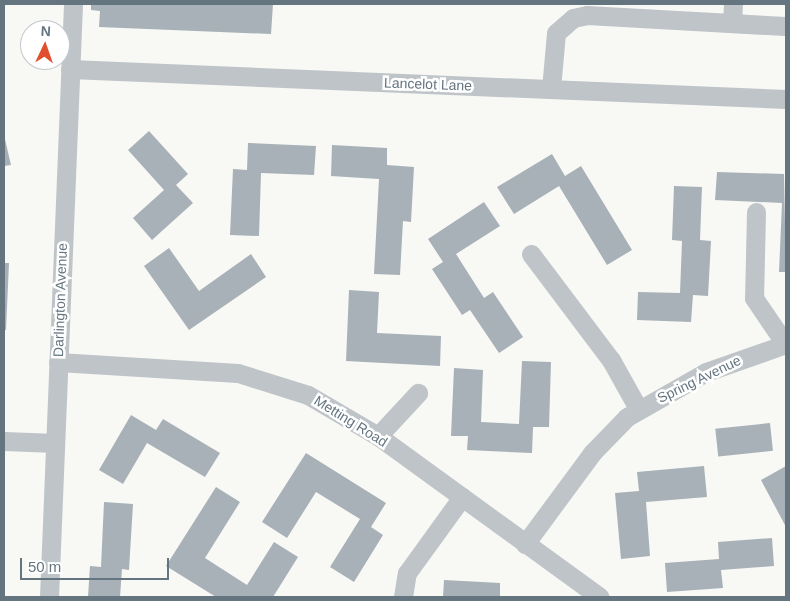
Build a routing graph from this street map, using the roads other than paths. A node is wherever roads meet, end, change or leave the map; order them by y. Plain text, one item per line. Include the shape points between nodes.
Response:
1 (73, 4) edge
2 (733, 4) edge
3 (732, 23) junction
4 (786, 26) edge
5 (70, 68) joint
6 (70, 70) edge
7 (551, 90) junction
8 (786, 99) edge
9 (756, 212) dead end
10 (531, 254) dead end
11 (786, 344) edge
12 (58, 362) junction
13 (418, 393) dead end
14 (639, 410) junction
15 (378, 436) junction
16 (4, 440) edge
17 (55, 443) junction
18 (462, 497) junction
19 (526, 544) junction
20 (49, 597) edge
21 (403, 597) edge
22 (600, 597) edge

1 - 5 street, Darlington Avenue
2 - 3 street
3 - 4 street
3 - 7 street via 587,15 573,18 553,42
5 - 7 street, Lancelot Lane
6 - 12 street, Darlington Avenue
7 - 8 street, Lancelot Lane
9 - 11 street via 754,298
10 - 14 street via 611,360
11 - 14 street, Spring Avenue via 706,372
12 - 15 street, Metting Road via 147,364 262,379 308,395
12 - 17 street, Darlington Avenue
13 - 15 street
14 - 19 street, Spring Avenue via 592,453
15 - 18 street, Metting Road
16 - 17 street
17 - 20 street, Darlington Avenue
18 - 19 street, Metting Road
18 - 21 street via 407,573
19 - 22 street, Metting Road

